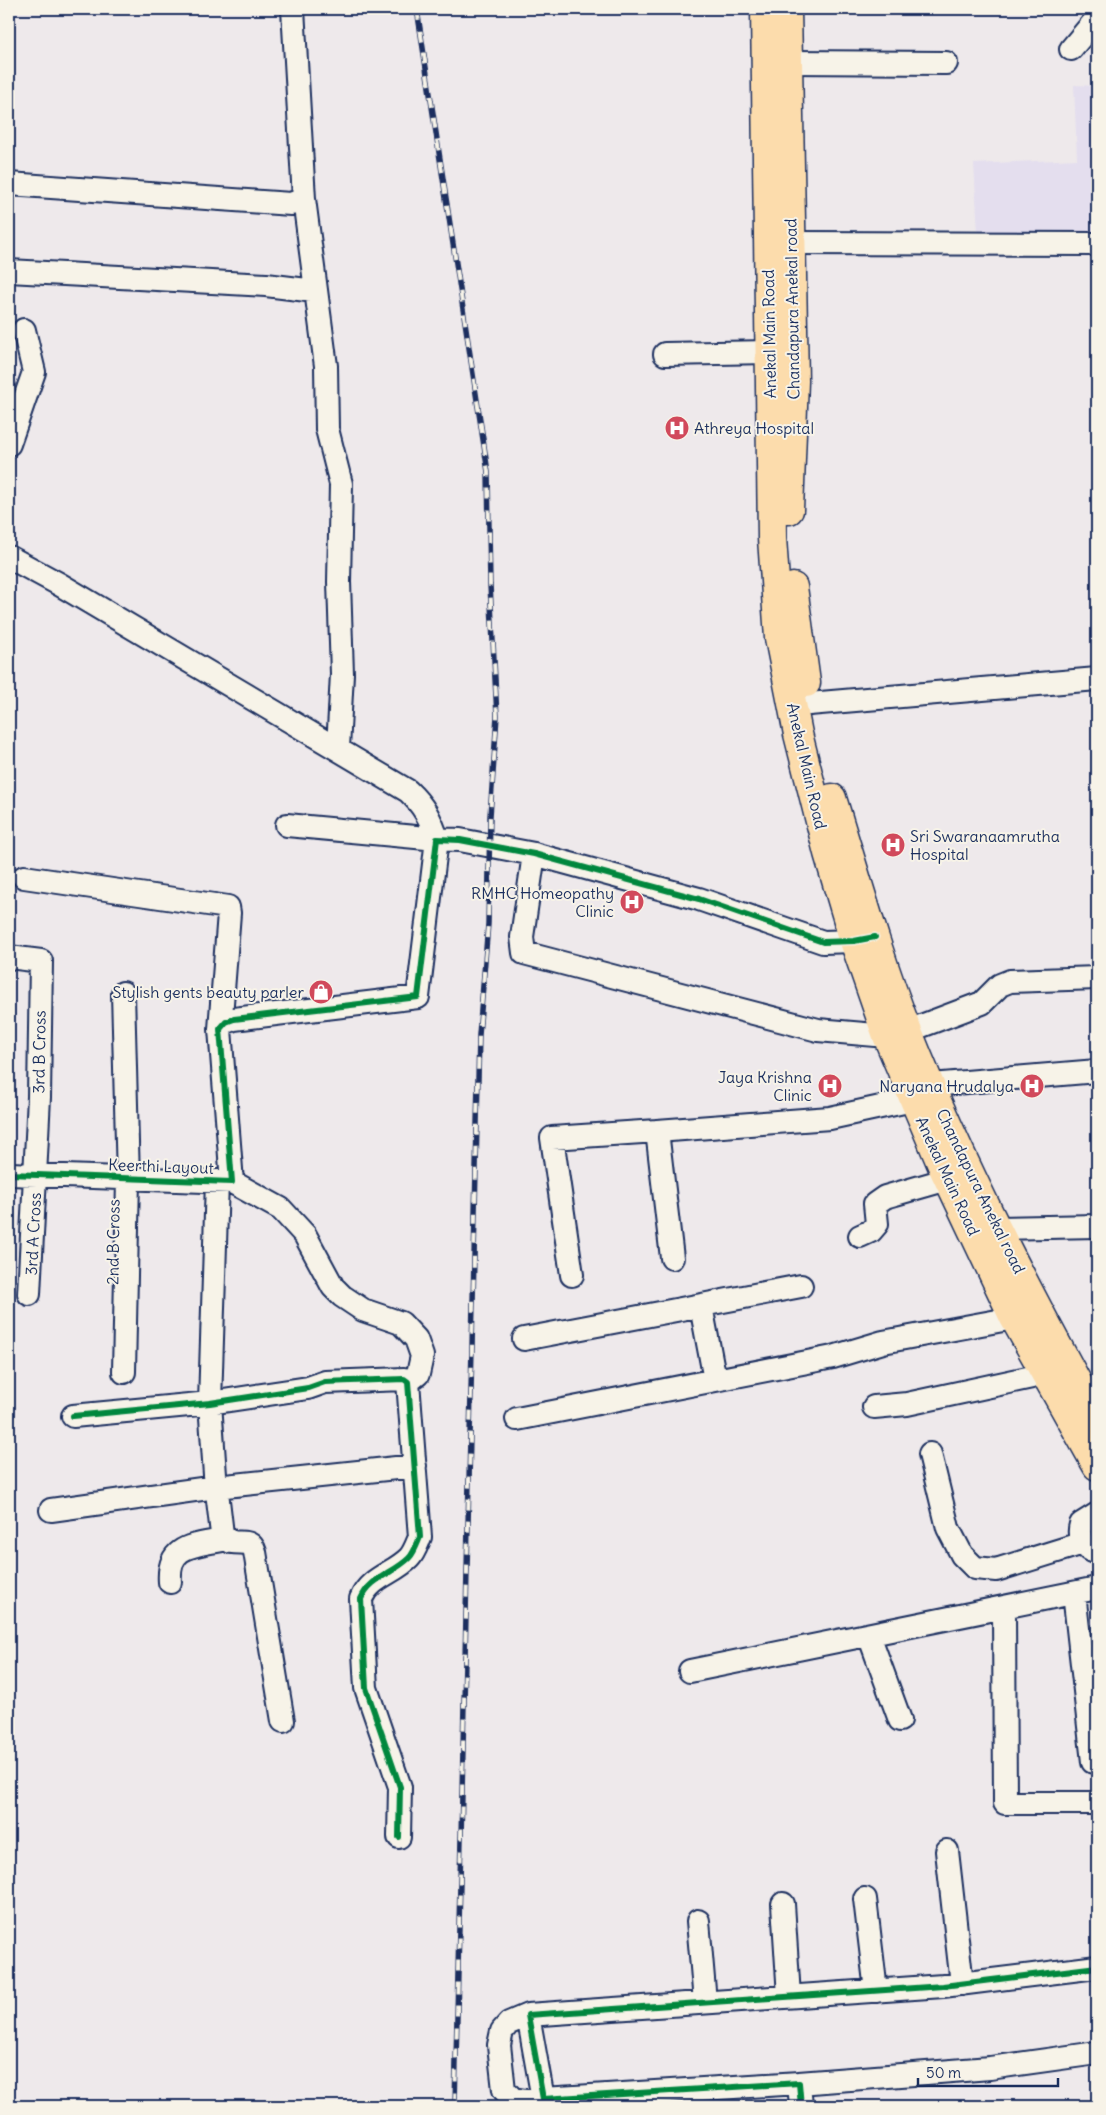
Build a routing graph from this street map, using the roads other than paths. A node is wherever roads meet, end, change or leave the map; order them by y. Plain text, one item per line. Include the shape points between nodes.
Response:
1 (293, 9) edge
2 (765, 9) edge
3 (787, 9) edge
4 (1097, 18) edge
5 (1071, 49) dead end
6 (788, 62) junction
7 (946, 63) dead end
8 (9, 184) edge
9 (304, 199) junction
10 (791, 244) junction
11 (1097, 244) edge
12 (9, 271) edge
13 (316, 291) junction
14 (24, 330) dead end
15 (769, 352) junction
16 (665, 354) dead end
17 (9, 444) edge
18 (9, 557) edge
19 (1097, 679) edge
20 (809, 704) junction
21 (338, 748) junction
22 (287, 825) dead end
23 (437, 839) junction
24 (534, 854) junction
25 (24, 877) dead end
26 (865, 939) junction
27 (9, 957) edge
28 (1097, 978) edge
29 (123, 993) dead end
30 (227, 1024) junction
31 (897, 1034) junction
32 (1097, 1071) edge
33 (922, 1092) junction
34 (657, 1131) junction
35 (9, 1174) edge
36 (36, 1175) junction
37 (128, 1179) junction
38 (948, 1179) junction
39 (225, 1181) junction
40 (1097, 1226) edge
41 (997, 1228) junction
42 (860, 1236) dead end
43 (672, 1258) dead end
44 (572, 1275) dead end
45 (801, 1286) dead end
46 (29, 1294) dead end
47 (701, 1306) junction
48 (1014, 1318) junction
49 (524, 1339) dead end
50 (1057, 1369) junction
51 (124, 1372) dead end
52 (715, 1380) junction
53 (408, 1382) junction
54 (210, 1403) junction
55 (874, 1407) dead end
56 (73, 1416) dead end
57 (1097, 1418) edge
58 (516, 1419) dead end
59 (930, 1454) dead end
60 (415, 1466) junction
61 (1097, 1466) edge
62 (216, 1487) junction
63 (51, 1510) dead end
64 (1097, 1514) edge
65 (226, 1539) junction
66 (1090, 1548) edge
67 (170, 1582) dead end
68 (1097, 1588) edge
69 (1074, 1593) junction
70 (1004, 1607) junction
71 (869, 1635) junction
72 (690, 1671) dead end
73 (900, 1720) dead end
74 (283, 1721) dead end
75 (1093, 1762) dead end
76 (1097, 1803) edge
77 (399, 1837) dead end
78 (947, 1851) dead end
79 (864, 1899) dead end
80 (783, 1904) dead end
81 (698, 1921) dead end
82 (1097, 1967) edge
83 (962, 1984) junction
84 (876, 1991) junction
85 (790, 1996) junction
86 (705, 2002) junction
87 (528, 2015) junction
88 (1097, 2053) edge
89 (799, 2082) junction
90 (715, 2097) edge
91 (543, 2099) junction
92 (628, 2100) edge
93 (801, 2106) edge

1 - 9 street
2 - 15 main road, Anekal Main Road
3 - 6 main road, Chandapura Anekal road
4 - 5 street
6 - 7 street
6 - 10 main road, Chandapura Anekal road
8 - 9 street via 291,204
9 - 13 street
10 - 11 street
10 - 20 main road, Chandapura Anekal road via 794,381 789,548
12 - 13 street
13 - 21 street via 326,366 327,429 341,484 339,582 342,674
14 - 17 street via 34,372
15 - 16 street
15 - 26 main road, Anekal Main Road via 772,538 779,638 828,853
18 - 21 street
19 - 20 street
20 - 26 main road, Chandapura Anekal road
21 - 23 street via 414,796 430,818
22 - 23 street
23 - 24 street via 460,840
23 - 30 street via 418,996
24 - 26 street via 700,900 823,942
24 - 31 street via 522,937 524,953 818,1030
25 - 30 street, Keerthi Layout via 228,907
26 - 31 main road, Anekal Main Road
27 - 36 street, 3rd B Cross via 40,961
28 - 31 street via 1010,981 1000,985 982,1003
29 - 37 street, 2nd B Cross
30 - 39 street, Keerthi Layout
31 - 33 main road, Anekal Main Road
32 - 33 street
33 - 34 street via 830,1118
33 - 38 main road, Anekal Main Road
33 - 41 main road, Chandapura Anekal road via 952,1136
34 - 43 street
34 - 44 street via 552,1138
35 - 36 street, Keerthi Layout
36 - 37 street, Keerthi Layout
36 - 46 street, 3rd A Cross
37 - 39 street, Keerthi Layout
37 - 51 street, 2nd B Cross
38 - 42 street via 885,1197 875,1204 877,1224
38 - 48 main road, Anekal Main Road
39 - 53 street via 281,1209 305,1235 333,1287 342,1296 363,1310 401,1324 416,1339 422,1356 418,1374
39 - 54 street
40 - 41 street
41 - 50 main road, Chandapura Anekal road
45 - 47 street
47 - 49 street
47 - 52 street
48 - 50 main road, Anekal Main Road
48 - 52 street via 883,1342 833,1357
50 - 55 street via 907,1404
50 - 57 main road, Chandapura Anekal road
50 - 61 main road, Anekal Main Road
52 - 58 street
53 - 54 street via 404,1379 324,1382 308,1388
53 - 60 street
54 - 56 street
54 - 62 street
59 - 66 street via 948,1528 962,1555 975,1568 996,1570
60 - 62 street
60 - 77 street via 420,1537 408,1558 373,1581 361,1599 366,1688 400,1787
62 - 63 street
62 - 65 street via 222,1534
64 - 66 street via 1081,1524 1079,1530
65 - 67 street via 180,1551 169,1570
65 - 74 street via 248,1542 255,1552
68 - 69 street
69 - 70 street
69 - 75 street
70 - 71 street
70 - 76 street via 1005,1804
71 - 72 street
71 - 73 street
78 - 83 street
79 - 84 street
80 - 85 street
81 - 86 street
82 - 83 street
83 - 84 street
84 - 85 street
85 - 86 street
86 - 87 street
87 - 91 street
87 - 91 street via 509,2023 502,2031 498,2045 504,2090 514,2099 526,2102
88 - 89 street via 990,2068
89 - 90 street
89 - 93 street
90 - 92 street
91 - 92 street

